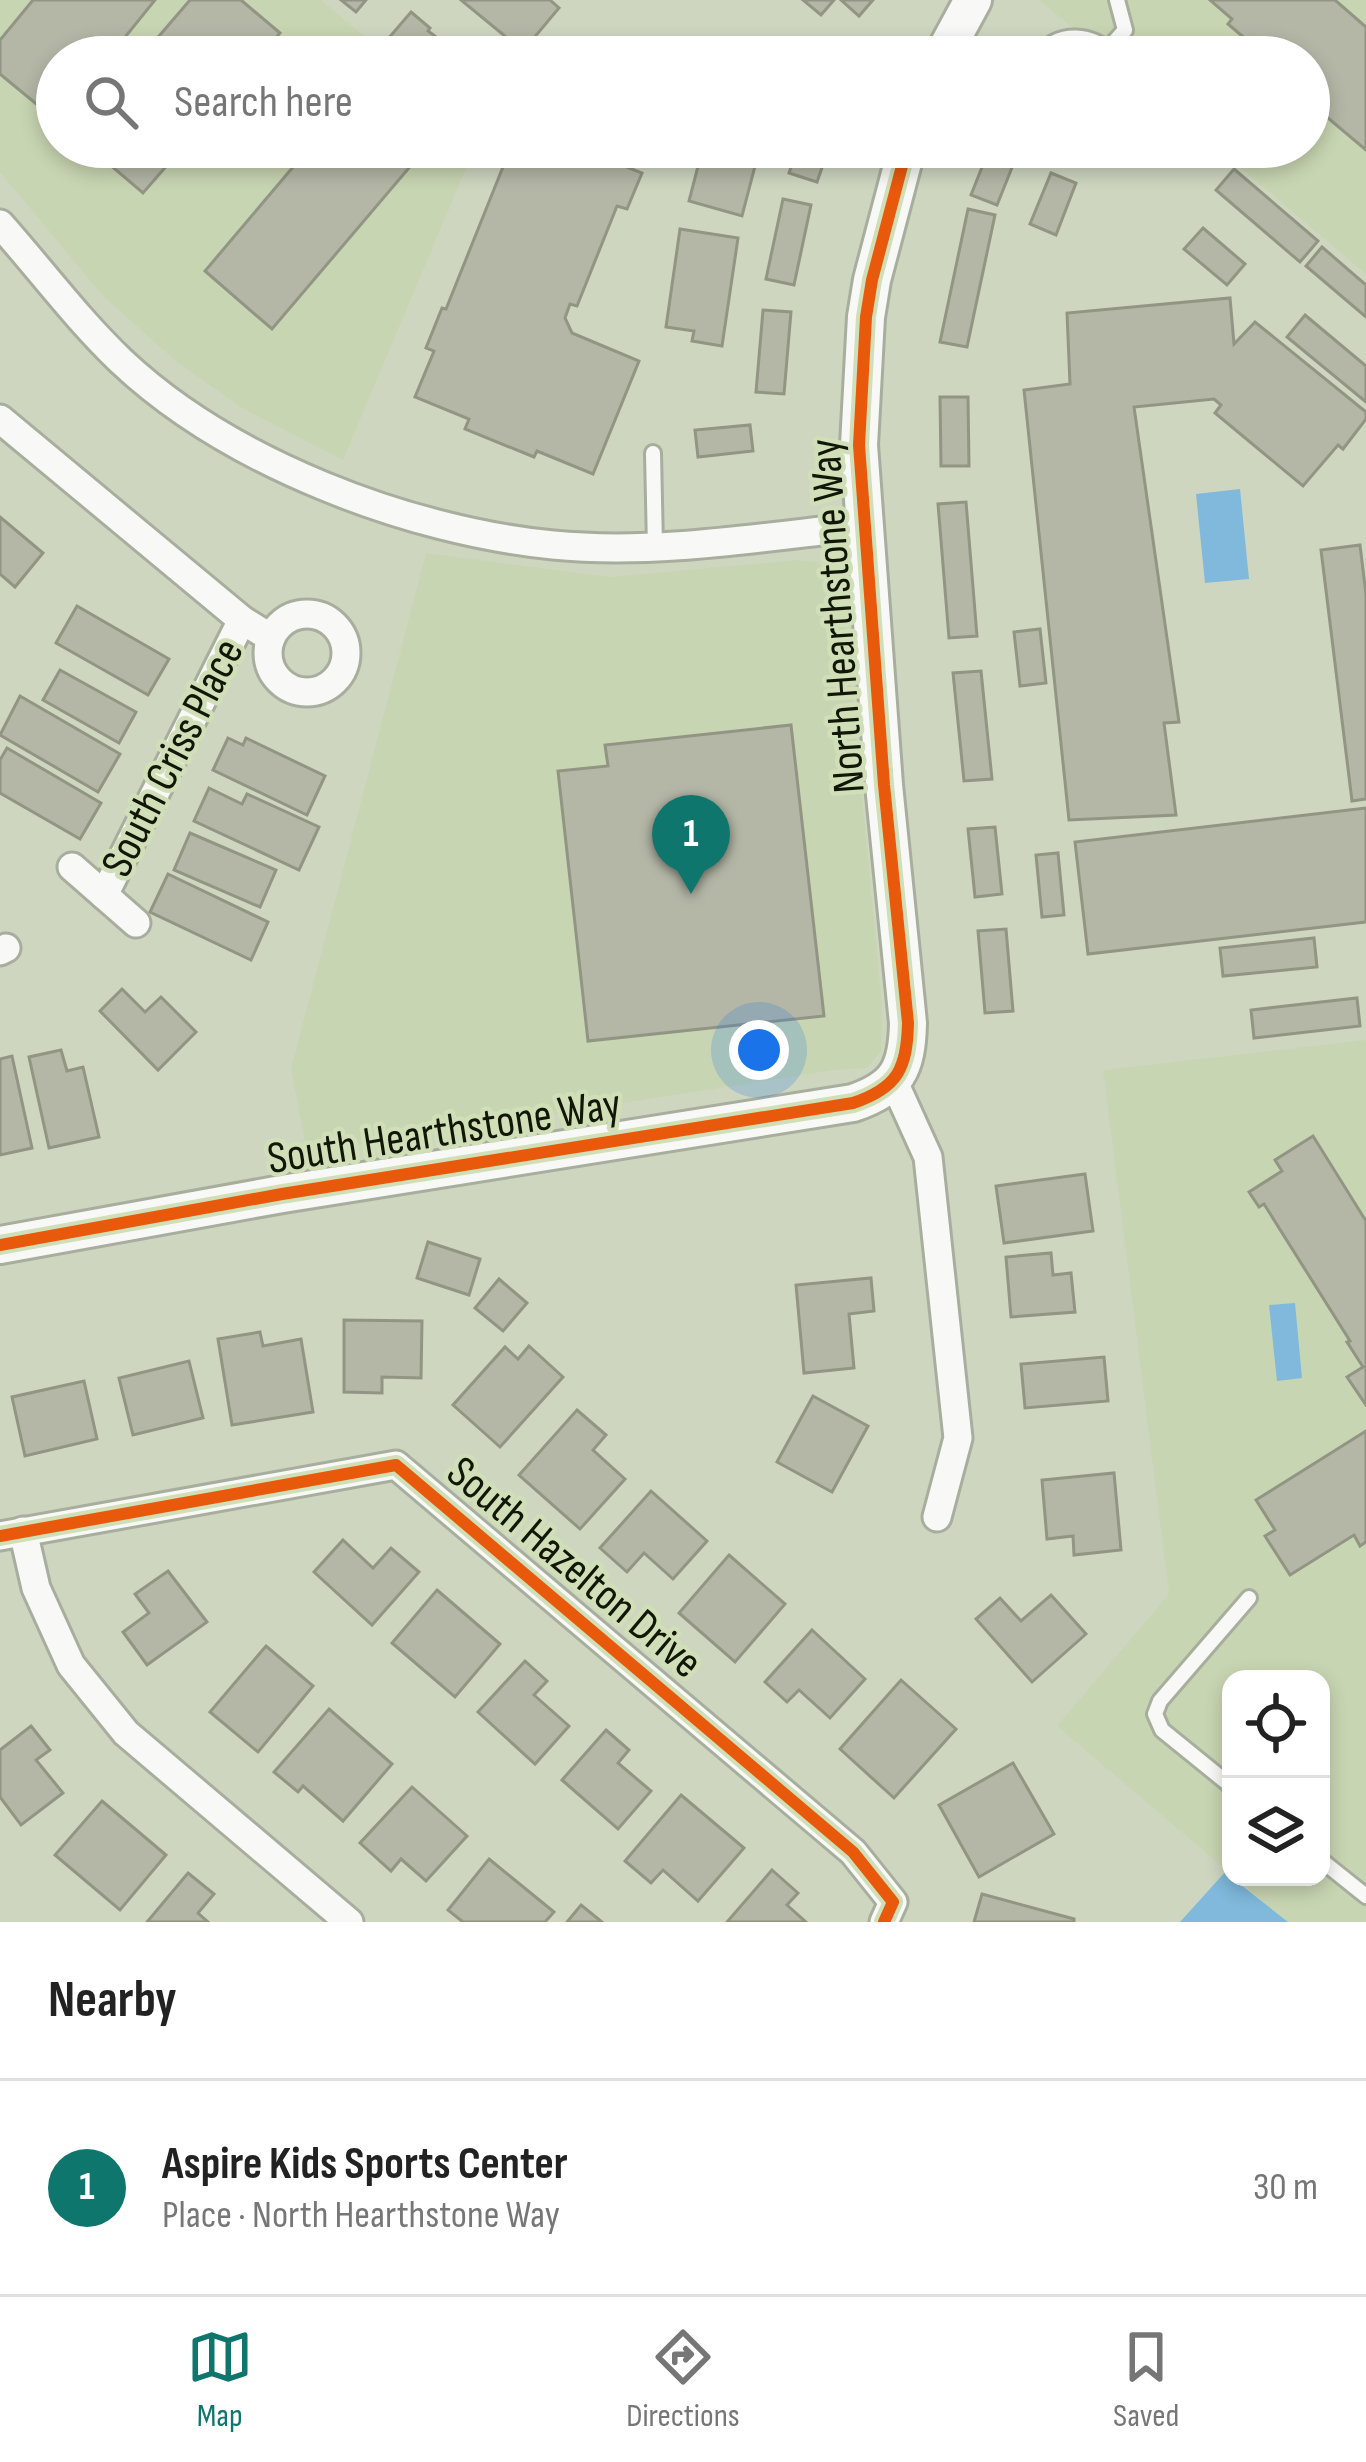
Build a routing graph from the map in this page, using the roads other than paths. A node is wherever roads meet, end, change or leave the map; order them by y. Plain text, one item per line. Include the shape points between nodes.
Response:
1 (973, 0) edge
2 (1117, 0) edge
3 (954, 36) edge
4 (1122, 36) edge
5 (901, 168) edge
6 (0, 224) edge
7 (0, 419) edge
8 (653, 453) dead end
9 (864, 526) junction
10 (655, 547) junction
11 (242, 620) junction
12 (271, 638) dead end
13 (72, 867) dead end
14 (104, 896) junction
15 (136, 923) dead end
16 (895, 1082) junction
17 (0, 1245) edge
18 (937, 1516) dead end
19 (12, 1533) edge
20 (1250, 1598) dead end
21 (1222, 1779) edge
22 (1330, 1867) edge
23 (1366, 1896) edge
24 (889, 1912) edge
25 (349, 1922) edge

1 - 3 street
2 - 4 lane
5 - 9 street, North Hearthstone Way via 866,316
6 - 10 street via 123,362 175,404 273,462 418,518 482,533 553,545
7 - 11 street
8 - 10 lane
9 - 10 street
9 - 16 street, North Hearthstone Way via 908,1023
11 - 12 street
11 - 14 street, South Criss Place
13 - 14 street
14 - 15 street
16 - 17 street, South Hearthstone Way via 853,1103
16 - 18 street via 928,1156 958,1438
19 - 24 street, South Hazelton Drive via 396,1465 853,1852
19 - 25 street via 71,1665 126,1733
20 - 21 lane via 1155,1714 1162,1730
22 - 23 lane

